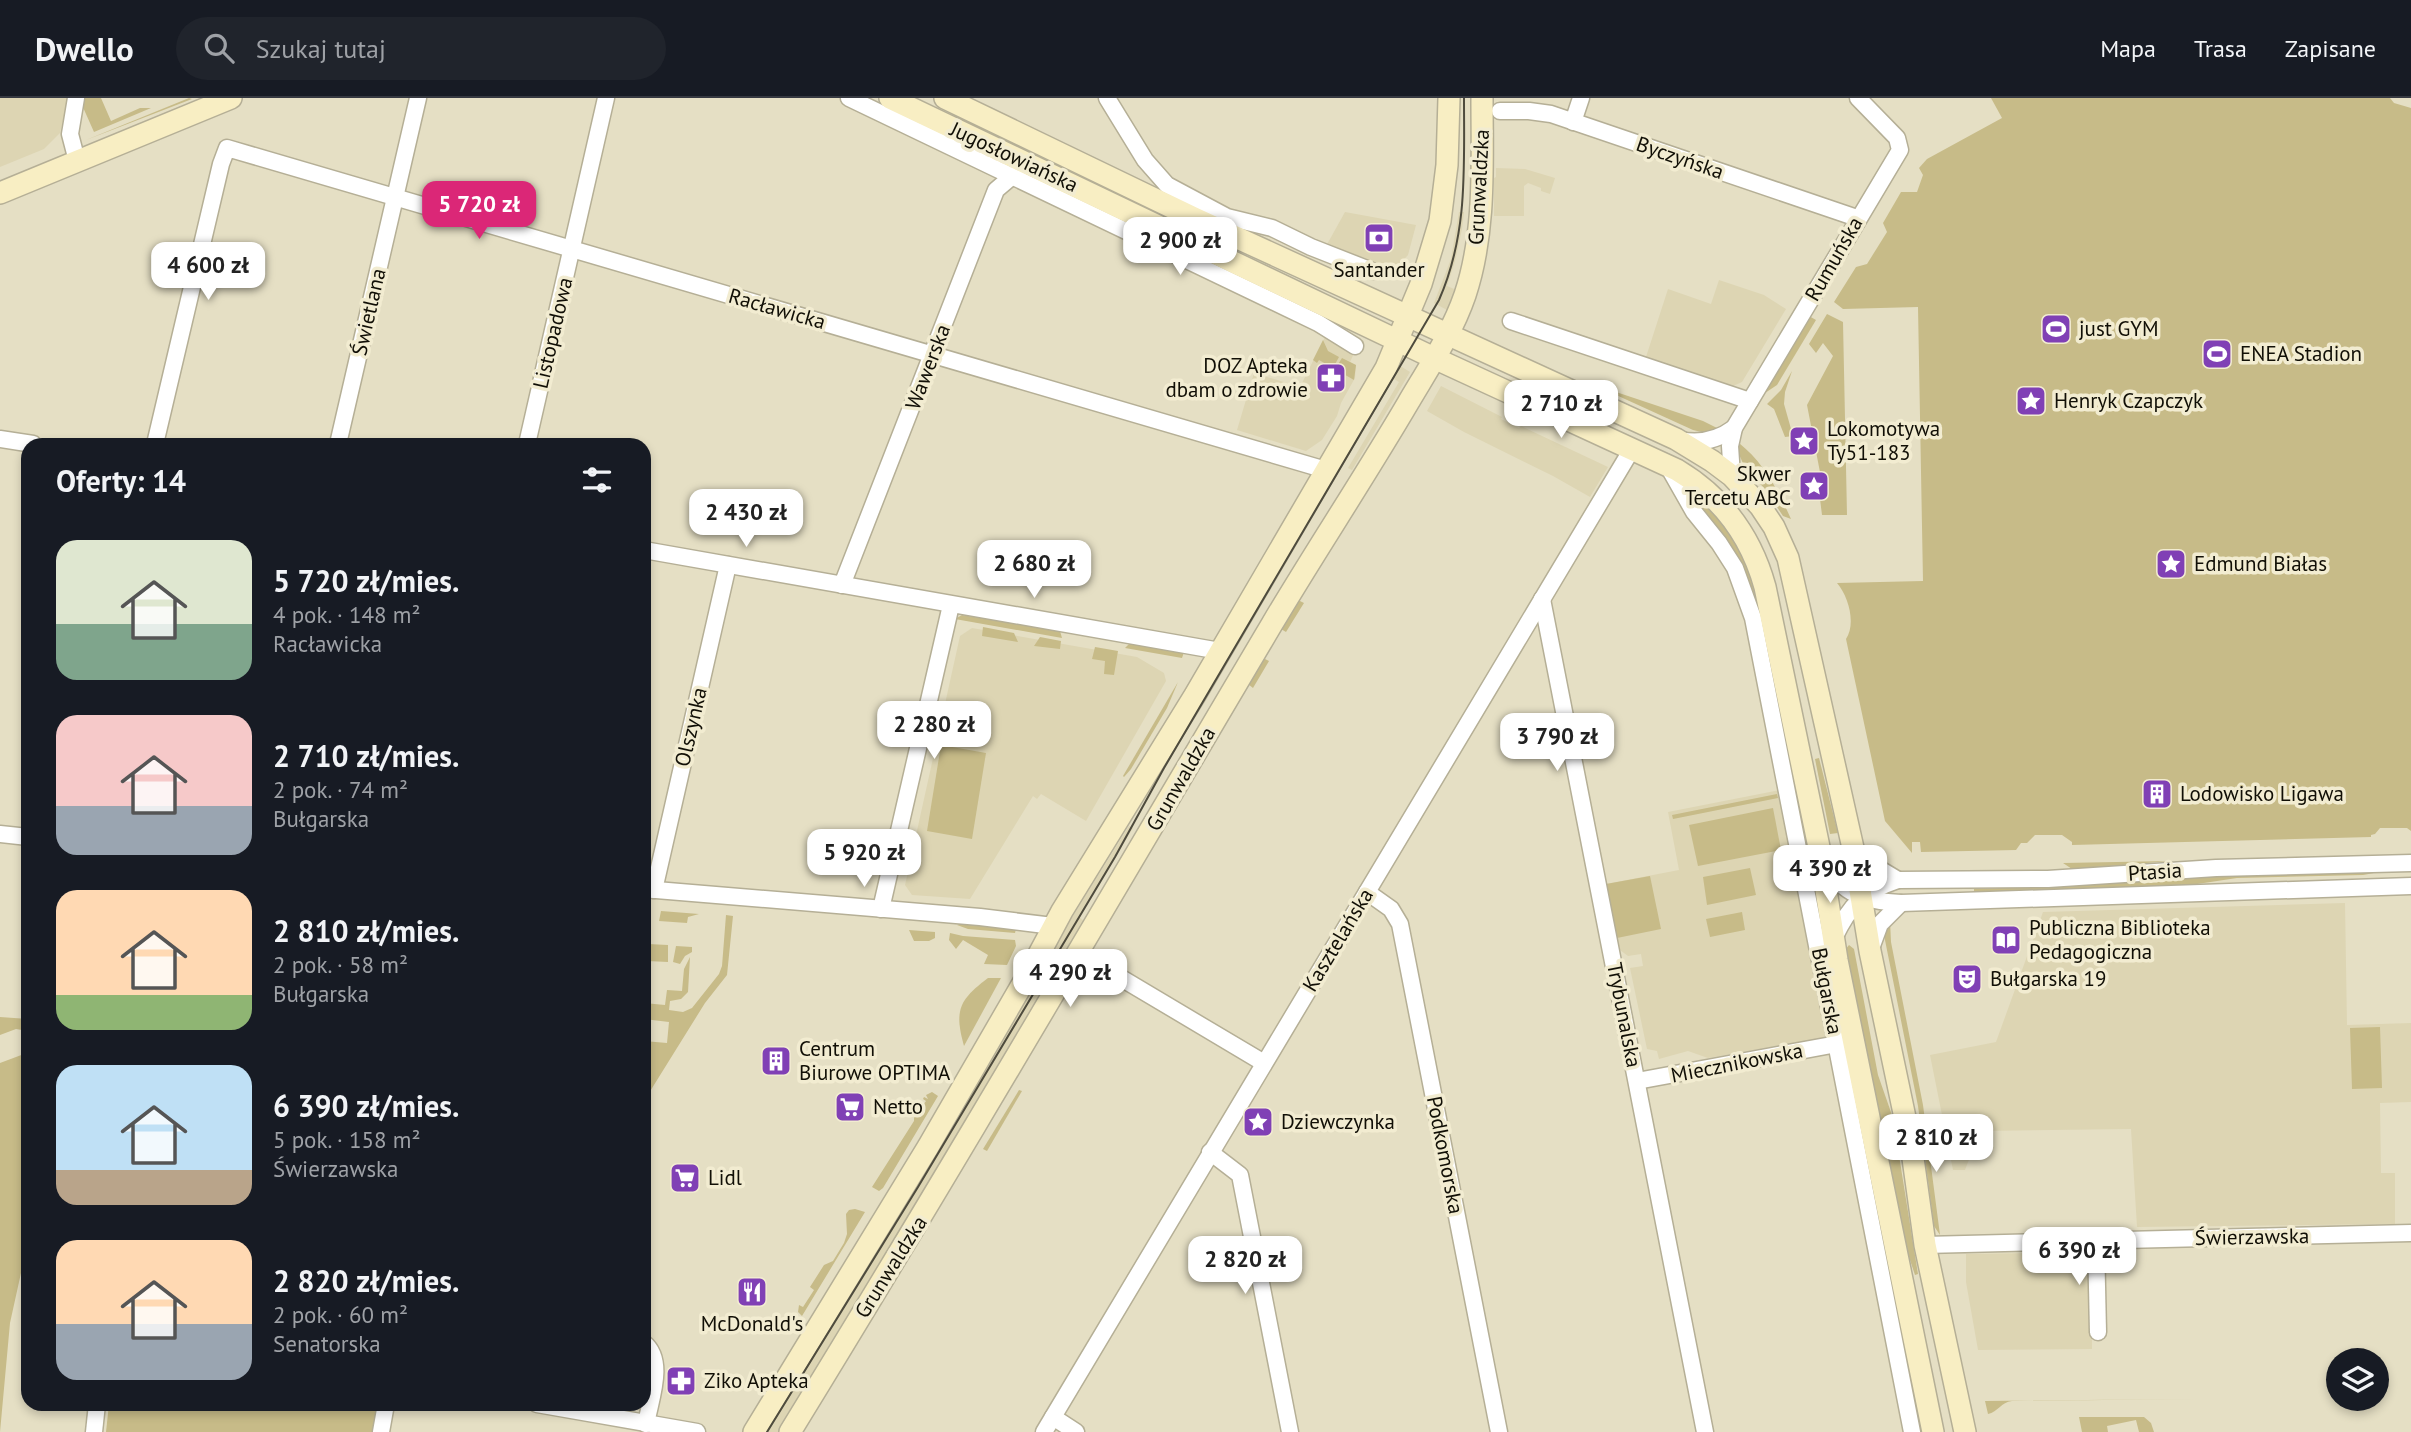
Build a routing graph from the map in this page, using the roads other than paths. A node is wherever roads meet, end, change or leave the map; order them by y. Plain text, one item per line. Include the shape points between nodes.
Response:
1 (76, 98) edge
2 (231, 98) edge
3 (418, 98) edge
4 (606, 98) edge
5 (849, 98) edge
6 (945, 98) edge
7 (1107, 98) edge
8 (1449, 98) edge
9 (1482, 98) edge
10 (1581, 98) edge
11 (1858, 98) edge
12 (893, 99) edge
13 (1500, 111) dead end
14 (1573, 122) junction
15 (77, 161) junction
16 (1031, 165) junction
17 (1011, 175) junction
18 (0, 193) edge
19 (396, 198) junction
20 (1857, 218) junction
21 (572, 249) junction
22 (1372, 271) dead end
23 (1408, 314) junction
24 (1511, 321) dead end
25 (1448, 332) junction
26 (1397, 340) junction
27 (1355, 346) dead end
28 (932, 355) junction
29 (1434, 358) junction
30 (1750, 401) junction
31 (1734, 428) junction
32 (156, 438) edge
33 (339, 438) edge
34 (528, 438) edge
35 (0, 439) edge
36 (1676, 439) junction
37 (21, 442) edge
38 (1632, 449) junction
39 (1665, 464) junction
40 (1326, 470) junction
41 (1732, 476) junction
42 (651, 551) edge
43 (728, 565) junction
44 (842, 585) junction
45 (1542, 599) junction
46 (951, 605) junction
47 (1220, 651) junction
48 (0, 834) edge
49 (21, 836) edge
50 (1853, 848) junction
51 (1821, 855) junction
52 (2411, 863) edge
53 (1898, 880) junction
54 (651, 881) edge
55 (2411, 886) edge
56 (651, 889) edge
57 (1367, 892) junction
58 (1861, 897) junction
59 (1901, 903) junction
60 (881, 909) junction
61 (1053, 926) junction
62 (1834, 939) junction
63 (1870, 951) junction
64 (1079, 953) junction
65 (1837, 1044) junction
66 (1264, 1063) junction
67 (1637, 1081) junction
68 (1210, 1152) junction
69 (2411, 1233) edge
70 (2096, 1241) junction
71 (1926, 1245) junction
72 (2098, 1332) dead end
73 (651, 1360) edge
74 (651, 1398) edge
75 (96, 1411) edge
76 (385, 1411) edge
77 (575, 1411) edge
78 (648, 1411) edge
79 (1053, 1417) junction
80 (1921, 1423) edge
81 (646, 1424) junction
82 (94, 1432) edge
83 (381, 1432) edge
84 (697, 1432) edge
85 (754, 1432) edge
86 (790, 1432) edge
87 (1044, 1432) edge
88 (1076, 1432) edge
89 (1290, 1432) edge
90 (1499, 1432) edge
91 (1705, 1432) edge
92 (1965, 1432) edge

1 - 15 street via 70,134
2 - 15 street
3 - 19 street, Świetlana
4 - 21 street, Listopadowa
5 - 17 street
6 - 23 street, Jugosłowiańska
7 - 22 street via 1145,160 1167,185 1227,217 1272,228
8 - 23 street, Grunwaldzka via 1440,221
9 - 25 street, Grunwaldzka via 1475,260
10 - 14 street
11 - 20 street, Rumuńska via 1897,138 1900,150
12 - 16 street, Jugosłowiańska
13 - 14 street, Byczyńska via 1544,113
14 - 20 street, Byczyńska
15 - 18 street
16 - 17 street, Wawerska
16 - 26 street, Jugosłowiańska
17 - 27 street via 1318,323
17 - 28 street, Wawerska via 996,190
19 - 21 street, Racławicka
19 - 32 street, Racławicka via 227,148
19 - 33 street, Świetlana
20 - 30 street, Rumuńska
21 - 28 street, Racławicka
21 - 34 street, Listopadowa
23 - 25 street
23 - 26 street, Grunwaldzka
24 - 30 street
25 - 29 street, Grunwaldzka
25 - 36 street
26 - 29 street, Bułgarska
26 - 40 street, Grunwaldzka
28 - 40 street, Racławicka
28 - 44 street, Wawerska
29 - 38 street, Bułgarska
29 - 64 street, Grunwaldzka
30 - 31 street, Rumuńska
31 - 36 street via 1709,441
31 - 41 street, Rumuńska
35 - 37 street
36 - 41 street
38 - 39 street, Bułgarska
38 - 45 street, Kasztelańska
39 - 51 street, Bułgarska via 1717,500 1741,529 1758,563
39 - 65 street, Bułgarska via 1694,512 1731,559 1750,606
40 - 47 street, Grunwaldzka
41 - 50 street via 1760,506 1788,558
42 - 43 street
43 - 44 street
43 - 54 street, Olszynka
44 - 46 street
45 - 57 street, Kasztelańska
45 - 67 street, Trybunalska
46 - 47 street
46 - 60 street
47 - 61 street, Grunwaldzka
48 - 49 street
50 - 51 street via 1849,861 1840,866
50 - 53 street
50 - 58 street
51 - 58 street, Ptasia via 1835,879
51 - 62 street, Bułgarska
52 - 53 street, Ptasia via 2216,868 2048,879
53 - 58 street, Ptasia
55 - 59 street, Ptasia
56 - 60 street
57 - 66 street, Kasztelańska
57 - 90 street, Podkomorska via 1391,908 1399,924
58 - 59 street, Ptasia
58 - 62 street, Ptasia
58 - 63 street
59 - 63 street via 1880,924
60 - 61 street
61 - 85 street, Grunwaldzka via 934,1137
62 - 63 street, Bułgarska via 1847,935
62 - 80 street, Bułgarska
63 - 71 street via 1912,1151
64 - 66 street
64 - 86 street, Grunwaldzka
65 - 67 street, Miecznikowska
65 - 80 street, Bułgarska
66 - 68 street, Kasztelańska
67 - 91 street, Trybunalska
68 - 79 street, Kasztelańska
68 - 89 street via 1240,1175
69 - 70 street, Świerzawska
70 - 71 street, Świerzawska
70 - 72 street
71 - 92 street
73 - 74 street via 656,1371
75 - 82 street
76 - 83 street
77 - 81 street
78 - 81 street
79 - 87 street, Kasztelańska
79 - 88 street
81 - 84 street

